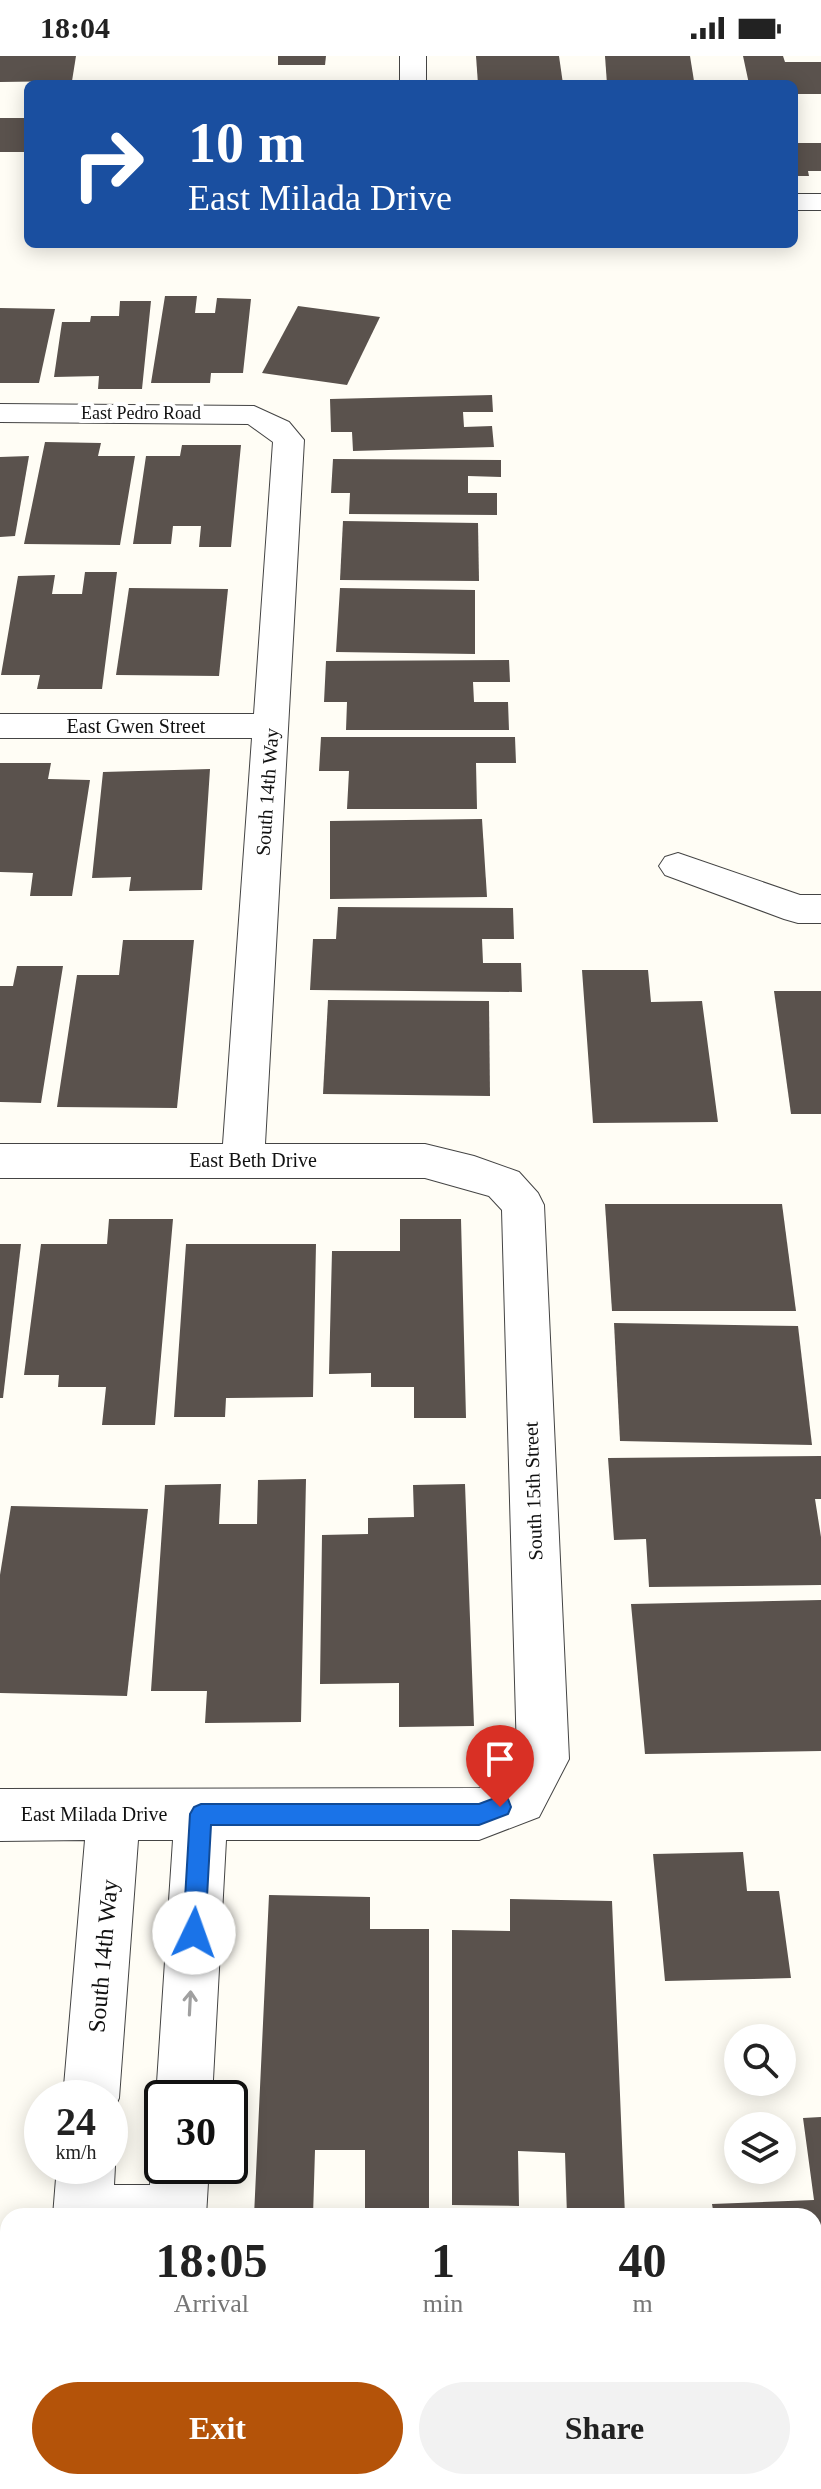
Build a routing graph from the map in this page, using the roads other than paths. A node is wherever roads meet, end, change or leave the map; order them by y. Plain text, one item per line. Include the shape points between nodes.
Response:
1 (413, 56) edge
2 (413, 80) edge
3 (798, 202) edge
4 (821, 202) edge
5 (0, 413) edge
6 (278, 429) joint
7 (0, 726) edge
8 (271, 726) junction
9 (678, 866) dead end
10 (821, 909) edge
11 (243, 1160) junction
12 (0, 1161) edge
13 (504, 1184) joint
14 (521, 1799) joint
15 (114, 1814) junction
16 (201, 1814) junction
17 (0, 1815) edge
18 (92, 2080) edge
19 (185, 2080) edge
20 (83, 2199) edge
21 (178, 2199) edge

1 - 2 street
3 - 4 street
5 - 6 street, East Pedro Road via 254,415
6 - 8 street, South 14th Way via 289,440
7 - 8 street, East Gwen Street
8 - 11 street, South 14th Way
9 - 10 street via 798,909
11 - 12 street, East Beth Drive
11 - 13 street, East Beth Drive via 425,1161
13 - 14 street, South 15th Street via 523,1205 543,1759
14 - 16 street, East Milada Drive via 479,1814
15 - 16 street, East Milada Drive
15 - 17 street, East Milada Drive
15 - 18 street, South 14th Way
19 -> 16 street
20 - 21 street

